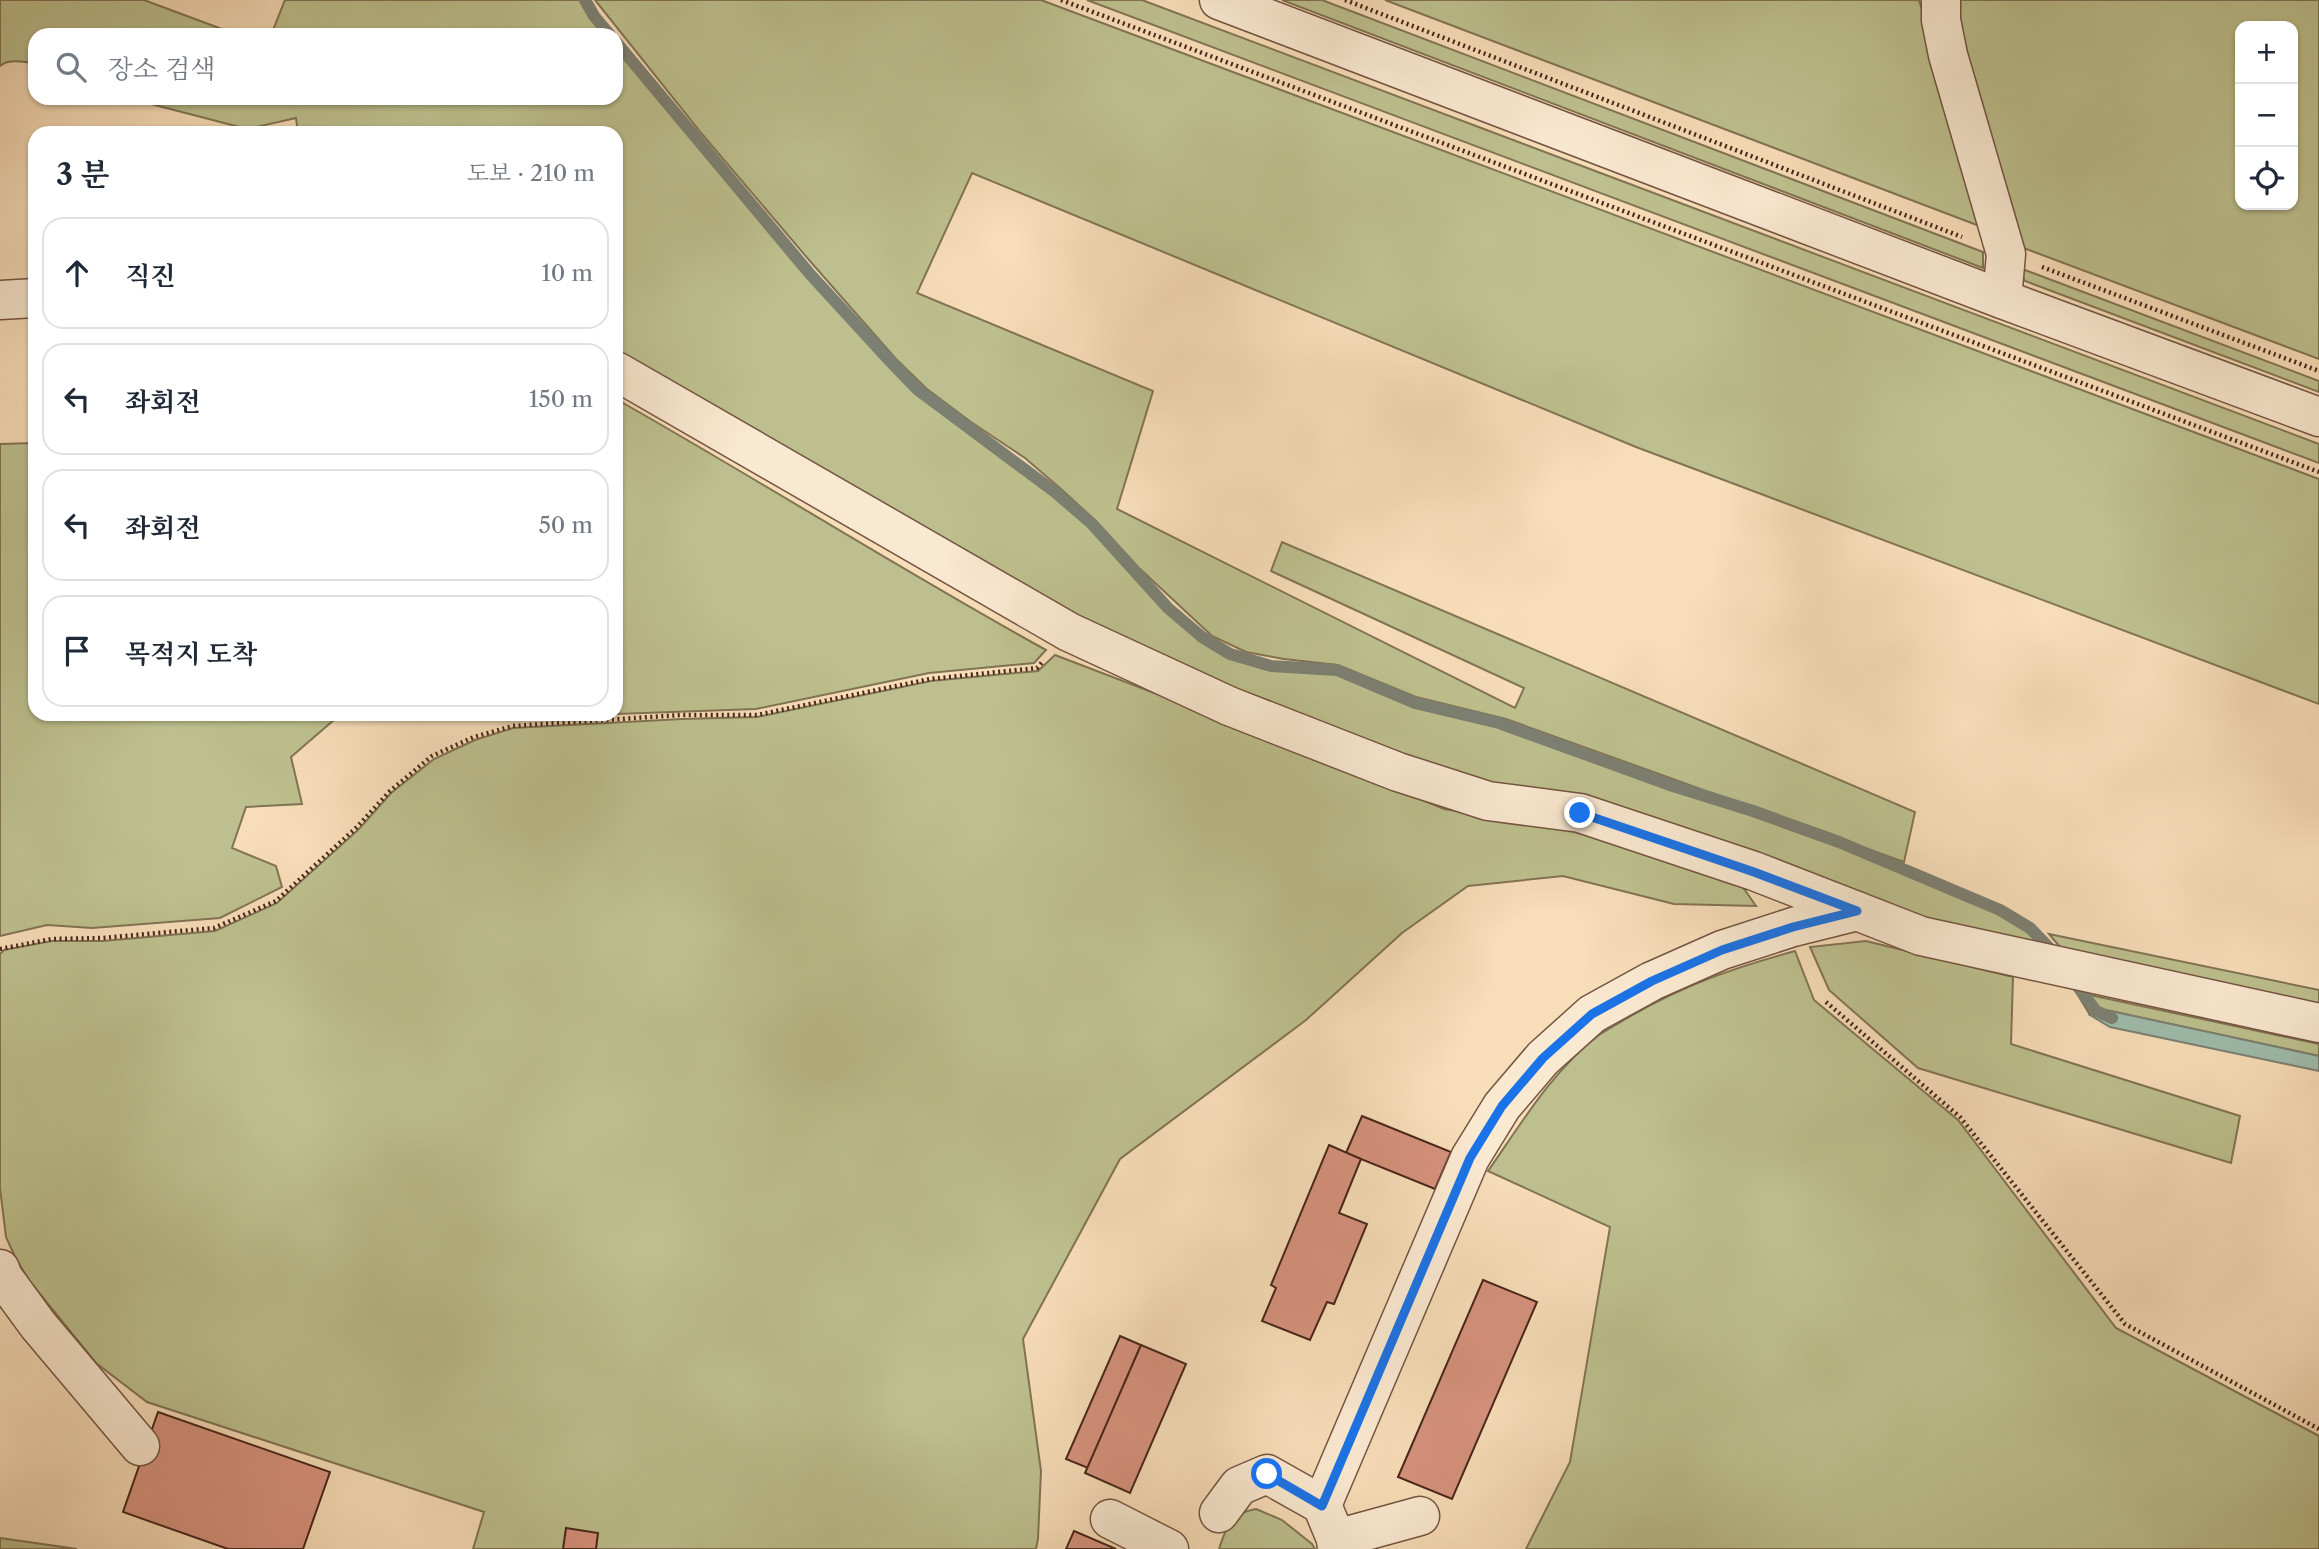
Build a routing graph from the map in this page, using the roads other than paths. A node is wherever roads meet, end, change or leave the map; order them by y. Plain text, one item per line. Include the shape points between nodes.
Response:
1 (1219, 0) edge
2 (1941, 0) edge
3 (28, 298) edge
4 (2002, 299) junction
5 (0, 300) edge
6 (623, 375) edge
7 (2319, 417) edge
8 (1857, 911) junction
9 (2319, 1023) edge
10 (0, 1269) edge
11 (140, 1446) dead end
12 (1219, 1513) dead end
13 (1420, 1516) dead end
14 (1110, 1519) dead end
15 (1332, 1531) edge
16 (1169, 1549) edge

1 - 4 street
2 - 4 street via 1948,55 2006,254
3 - 5 street
4 - 7 street
6 - 8 street via 1069,632 1229,706 1398,772 1488,801 1580,813
8 - 9 street via 1921,936
8 - 15 street via 1722,950 1652,981 1592,1014 1543,1058 1502,1106 1470,1158
10 - 11 street via 38,1325
12 - 15 street via 1240,1486 1267,1474
13 - 15 street
14 - 16 street

